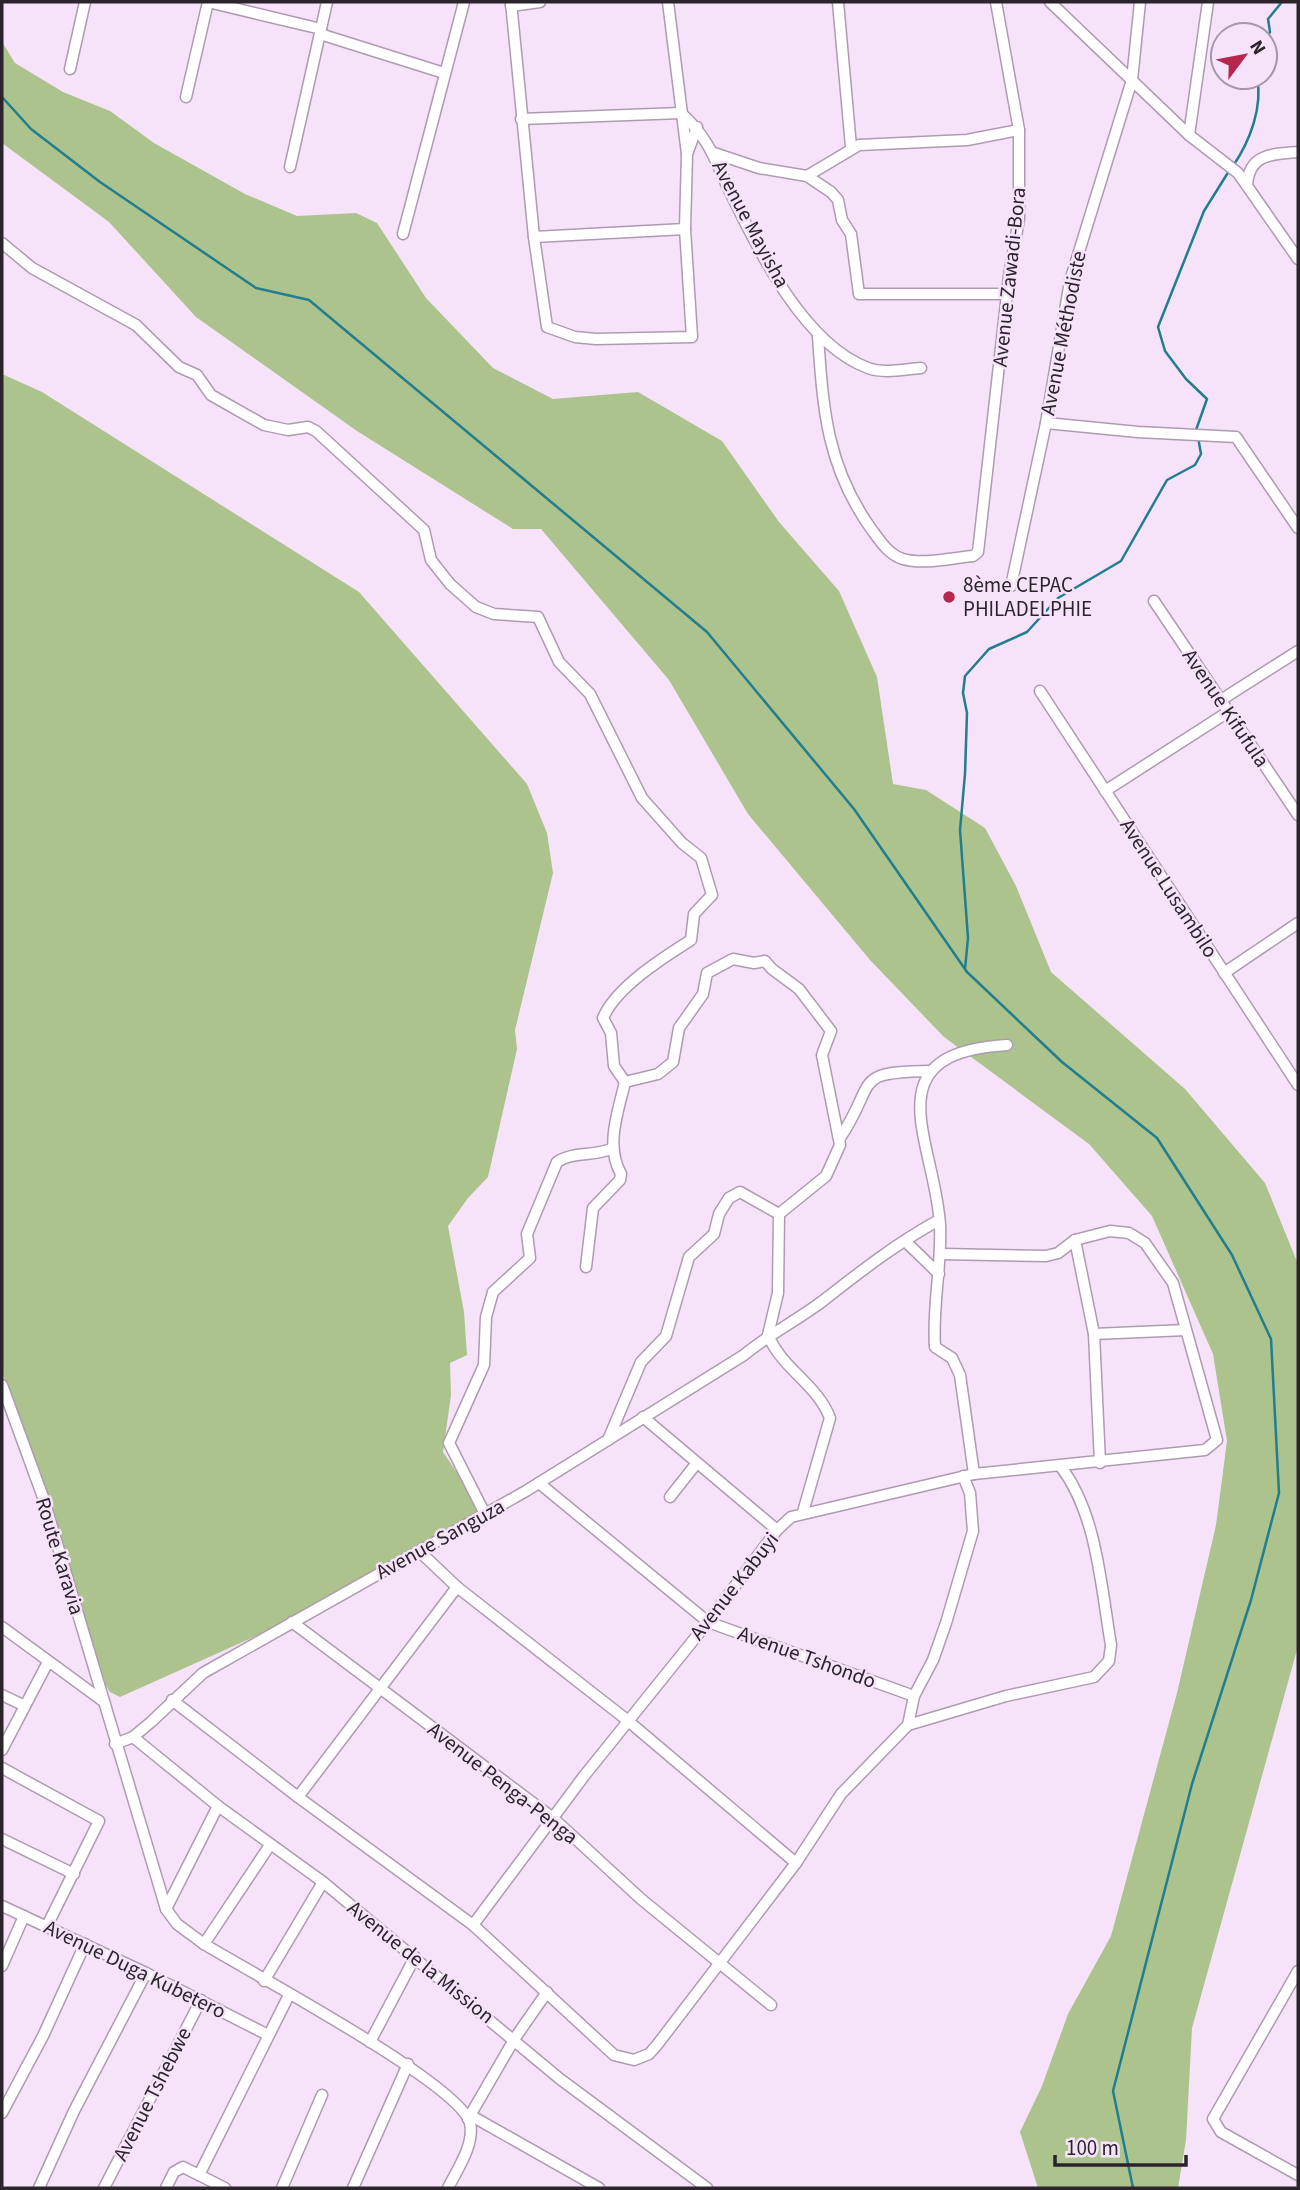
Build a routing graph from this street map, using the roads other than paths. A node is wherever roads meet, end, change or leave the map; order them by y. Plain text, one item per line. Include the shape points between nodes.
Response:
1 (85, 2) edge
2 (208, 2) edge
3 (327, 2) edge
4 (464, 2) edge
5 (540, 2) edge
6 (668, 2) edge
7 (838, 2) edge
8 (996, 2) edge
9 (1050, 2) edge
10 (1140, 2) edge
11 (1208, 2) edge
12 (511, 4) edge
13 (321, 31) junction
14 (70, 69) dead end
15 (444, 73) junction
16 (1132, 80) junction
17 (186, 97) dead end
18 (681, 113) junction
19 (521, 119) junction
20 (697, 127) junction
21 (1020, 130) junction
22 (1189, 135) junction
23 (851, 147) junction
24 (1298, 152) edge
25 (714, 153) junction
26 (687, 154) junction
27 (290, 167) dead end
28 (807, 176) junction
29 (1247, 185) junction
30 (685, 229) junction
31 (403, 234) dead end
32 (534, 237) junction
33 (2, 243) edge
34 (1298, 259) edge
35 (1007, 294) junction
36 (818, 336) junction
37 (921, 368) dead end
38 (1045, 423) junction
39 (1298, 528) edge
40 (1011, 586) dead end
41 (1154, 601) dead end
42 (1298, 651) edge
43 (1040, 691) dead end
44 (1221, 700) junction
45 (1228, 712) junction
46 (1105, 791) junction
47 (1298, 815) edge
48 (1298, 923) edge
49 (1224, 973) junction
50 (1007, 1045) dead end
51 (931, 1071) junction
52 (625, 1082) junction
53 (1298, 1085) edge
54 (840, 1138) junction
55 (613, 1148) junction
56 (779, 1214) junction
57 (939, 1220) junction
58 (1075, 1240) junction
59 (905, 1241) junction
60 (941, 1254) junction
61 (586, 1267) dead end
62 (939, 1274) junction
63 (1186, 1329) junction
64 (1094, 1334) junction
65 (768, 1335) junction
66 (2, 1385) edge
67 (643, 1418) junction
68 (608, 1440) junction
69 (696, 1464) junction
70 (1100, 1464) junction
71 (1061, 1467) junction
72 (969, 1475) junction
73 (539, 1483) junction
74 (670, 1497) dead end
75 (803, 1512) junction
76 (485, 1514) junction
77 (777, 1530) junction
78 (419, 1551) junction
79 (457, 1587) junction
80 (292, 1622) junction
81 (708, 1622) junction
82 (2, 1627) edge
83 (48, 1662) junction
84 (379, 1689) junction
85 (2, 1695) edge
86 (914, 1696) junction
87 (172, 1700) junction
88 (103, 1701) junction
89 (23, 1705) junction
90 (627, 1720) junction
91 (908, 1725) junction
92 (132, 1737) junction
93 (115, 1744) junction
94 (2, 1750) edge
95 (2, 1768) edge
96 (298, 1797) junction
97 (218, 1806) junction
98 (553, 1818) junction
99 (2, 1839) edge
100 (270, 1845) junction
101 (796, 1863) junction
102 (74, 1874) junction
103 (323, 1882) junction
104 (2, 1906) edge
105 (166, 1909) junction
106 (24, 1916) junction
107 (474, 1925) junction
108 (47, 1926) junction
109 (85, 1944) junction
110 (204, 1944) junction
111 (415, 1957) junction
112 (718, 1964) junction
113 (2, 1966) edge
114 (1298, 1972) edge
115 (146, 1973) junction
116 (264, 1981) junction
117 (547, 1992) junction
118 (289, 1995) junction
119 (201, 2000) junction
120 (771, 2005) dead end
121 (268, 2035) junction
122 (515, 2038) junction
123 (370, 2042) junction
124 (408, 2064) junction
125 (322, 2095) dead end
126 (2, 2113) edge
127 (469, 2117) junction
128 (199, 2175) junction
129 (1298, 2175) edge
130 (39, 2188) edge
131 (104, 2188) edge
132 (166, 2188) edge
133 (225, 2188) edge
134 (282, 2188) edge
135 (353, 2188) edge
136 (448, 2188) edge
137 (599, 2188) edge
138 (707, 2188) edge

1 - 14 street
2 - 13 street
2 - 17 street
3 - 13 street
4 - 15 street
5 - 12 street
6 - 18 street
7 - 23 street
8 - 21 street, Avenue Zawadi-Bora
9 - 16 street
10 - 16 street, Avenue Méthodiste
11 - 22 street
12 - 19 street
13 - 15 street
13 - 27 street
15 - 31 street
16 - 22 street
16 - 38 street, Avenue Méthodiste via 1070,281
18 - 19 street
18 - 20 street, Avenue Mayisha
18 - 26 street
19 - 32 street
20 - 25 street, Avenue Mayisha
20 - 26 street
21 - 23 street via 967,140
21 - 35 street, Avenue Zawadi-Bora via 1019,219
22 - 29 street via 1227,163
23 - 28 street
24 - 29 street via 1265,155 1251,167
25 - 28 street via 759,169
25 - 36 street, Avenue Mayisha via 767,261
26 - 30 street
28 - 35 street via 838,200 842,220 852,234 859,294
29 - 34 street
30 - 32 street
30 - 32 street via 694,332 687,339 596,339 547,327
33 - 52 street via 32,268 136,325 184,371 197,375 211,395 264,425 316,431 424,530 430,560 476,607 541,620 554,654 590,694 642,798 701,858 712,891 710,900 692,918 691,940 649,967 605,1013 613,1040 612,1058
35 - 36 street, Avenue Zawadi-Bora via 980,510 981,546 973,556 902,559 880,542 841,481 829,434
36 - 37 street, Avenue Mayisha via 869,369
38 - 39 street via 1233,436 1241,441
38 - 40 street, Avenue Méthodiste
41 - 44 street, Avenue Kifufula
42 - 44 street
43 - 46 street, Avenue Lusambilo
44 - 45 street, Avenue Kifufula
45 - 46 street
45 - 47 street, Avenue Kifufula
46 - 49 street, Avenue Lusambilo
48 - 49 street
49 - 53 street, Avenue Lusambilo
50 - 51 street via 953,1053
51 - 54 street via 888,1072 874,1077 864,1087 855,1116
51 - 57 street via 920,1101 919,1122
52 - 54 street via 658,1074 673,1062 679,1028 703,994 707,973 733,958 765,961 799,989 831,1031 822,1055
52 - 55 street
54 - 56 street via 836,1159 826,1176
55 - 61 street via 621,1178 593,1208
55 - 76 street via 557,1162 527,1234 530,1258 498,1287 491,1300 484,1365 449,1443
56 - 65 street via 778,1293
56 - 68 street via 740,1192 729,1198 714,1234 689,1257 666,1336 641,1362
57 - 59 street, Avenue Sanguza
57 - 60 street
58 - 60 street via 1046,1256
58 - 63 street via 1110,1231 1129,1233 1145,1243 1173,1283
58 - 64 street
59 - 62 street
59 - 65 street, Avenue Sanguza
60 - 62 street
62 - 72 street via 935,1347 952,1358 960,1375
63 - 64 street
63 - 70 street, Avenue Kabuyi via 1217,1440 1205,1451
64 - 70 street
65 - 67 street, Avenue Sanguza
65 - 75 street via 780,1358 819,1395 830,1418
66 - 88 street, Route Karavia via 44,1500
67 - 68 street, Avenue Sanguza
67 - 69 street
68 - 73 street, Avenue Sanguza
69 - 74 street
69 - 77 street
70 - 71 street, Avenue Kabuyi
71 - 72 street, Avenue Kabuyi
71 - 91 street via 1078,1491 1088,1529 1111,1645 1109,1661 1094,1677 1006,1696
72 - 75 street, Avenue Kabuyi
72 - 86 street via 971,1539 933,1660
73 - 76 street, Avenue Sanguza
73 - 81 street, Avenue Tshondo
75 - 77 street, Avenue Kabuyi
76 - 78 street, Avenue Sanguza
77 - 81 street, Avenue Kabuyi
78 - 79 street
78 - 80 street, Avenue Sanguza
79 - 84 street
79 - 90 street
80 - 84 street, Avenue Penga-Penga
80 - 87 street, Avenue Sanguza via 203,1673
81 - 86 street, Avenue Tshondo
81 - 90 street, Avenue Kabuyi
82 - 83 street
83 - 88 street
83 - 89 street
84 - 96 street
84 - 98 street, Avenue Penga-Penga
85 - 89 street
86 - 91 street
87 - 92 street, Avenue Sanguza
87 - 96 street
88 - 93 street, Route Karavia
89 - 94 street
90 - 98 street, Avenue Kabuyi
90 - 101 street
91 - 101 street via 841,1794
92 - 93 street, Avenue Sanguza
92 - 97 street, Avenue de la Mission
93 - 105 street
95 - 102 street via 97,1819 99,1824
96 - 107 street
97 - 100 street, Avenue de la Mission
97 - 105 street
98 - 107 street, Avenue Kabuyi
98 - 112 street, Avenue Penga-Penga
99 - 102 street
100 - 103 street, Avenue de la Mission
100 - 110 street
101 - 112 street
102 - 108 street
103 - 111 street, Avenue de la Mission
103 - 116 street
104 - 106 street, Avenue Duga Kubetero
105 - 110 street via 177,1924
106 - 108 street, Avenue Duga Kubetero
106 - 113 street
107 - 117 street
108 - 109 street, Avenue Duga Kubetero
109 - 115 street, Avenue Duga Kubetero
109 - 126 street
110 - 116 street
111 - 122 street, Avenue de la Mission
111 - 123 street
112 - 117 street via 653,2051 634,2060 614,2055
112 - 120 street, Avenue Penga-Penga
114 - 129 street via 1213,2119 1222,2132
115 - 119 street, Avenue Duga Kubetero
115 - 130 street
116 - 118 street
117 - 122 street
118 - 121 street
118 - 123 street
119 - 121 street, Avenue Duga Kubetero
119 - 131 street, Avenue Tshebwe
121 - 128 street
122 - 127 street
122 - 138 street, Avenue de la Mission via 560,2079
123 - 124 street
124 - 127 street
124 - 135 street
125 - 134 street
127 - 136 street via 469,2140
127 - 137 street
128 - 132 street via 180,2167
128 - 133 street

